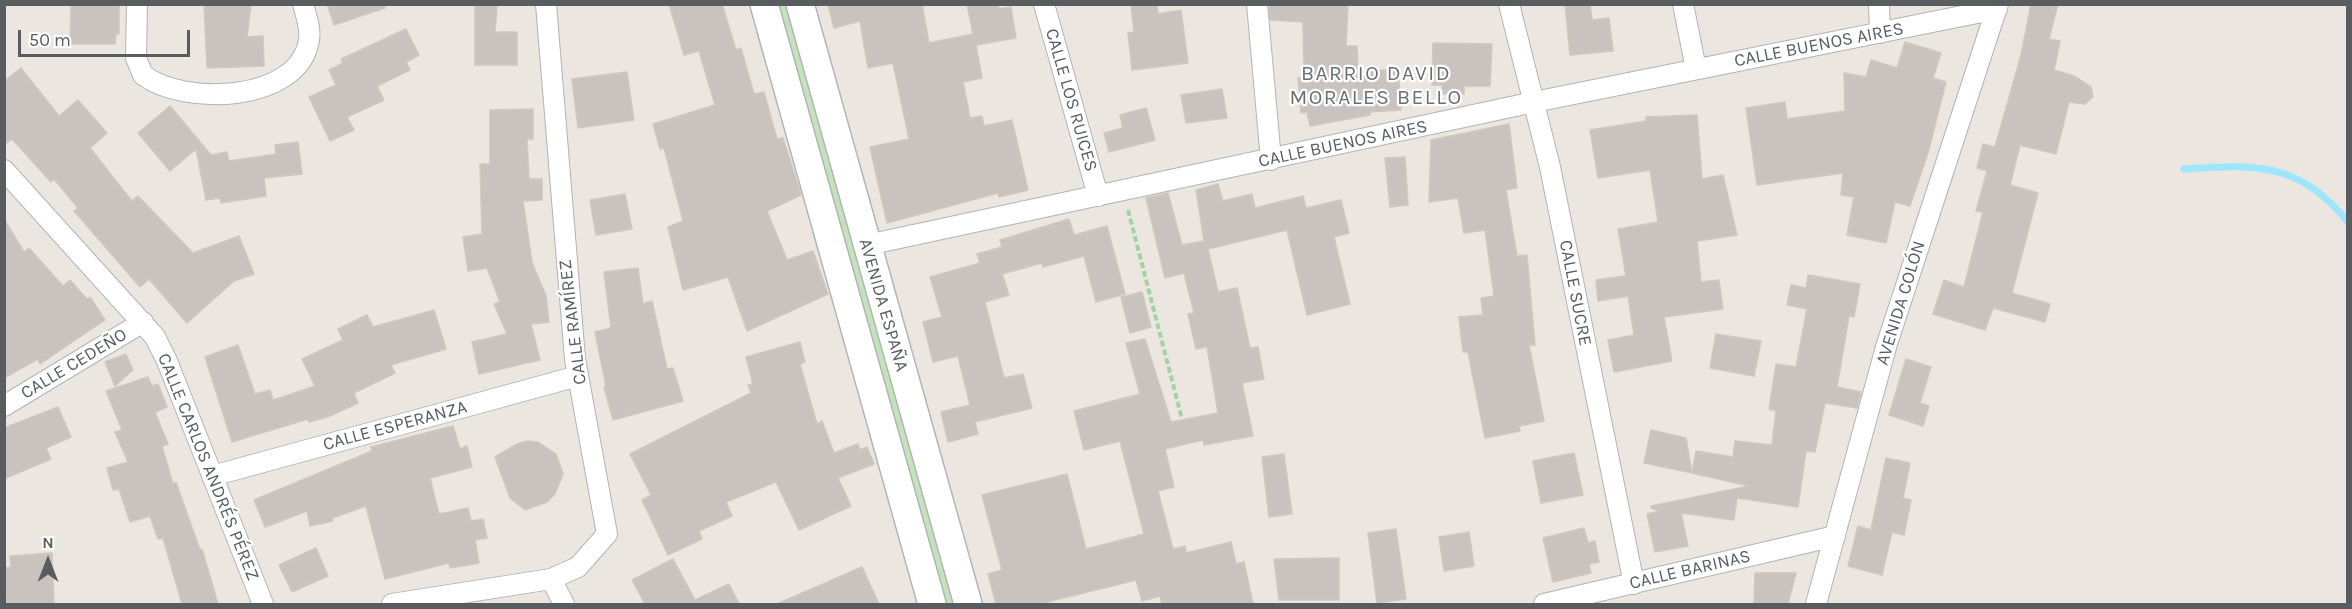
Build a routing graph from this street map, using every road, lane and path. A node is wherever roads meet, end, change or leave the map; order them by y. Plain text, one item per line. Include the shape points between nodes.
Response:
1 (137, 4) edge
2 (303, 4) edge
3 (546, 4) edge
4 (764, 4) edge
5 (800, 4) edge
6 (1044, 4) edge
7 (1257, 4) edge
8 (1509, 4) edge
9 (1683, 4) edge
10 (1879, 4) edge
11 (1997, 7) edge
12 (1880, 33) junction
13 (1696, 69) junction
14 (1534, 102) junction
15 (1271, 160) junction
16 (4, 170) edge
17 (1123, 191) junction
18 (1098, 196) junction
19 (867, 245) junction
20 (143, 322) junction
21 (578, 376) junction
22 (4, 406) edge
23 (1182, 419) dead end
24 (212, 476) junction
25 (1835, 536) junction
26 (551, 579) junction
27 (1634, 584) junction
28 (263, 604) edge
29 (392, 604) edge
30 (564, 604) edge
31 (932, 604) edge
32 (968, 604) edge
33 (1545, 604) edge
34 (1816, 604) edge

1 - 2 street via 136,58 143,75 183,92 224,94 257,88 295,67 310,37
3 - 21 street, CALLE RAMÍREZ via 569,308
4 - 31 main road, AVENIDA ESPAÑA
5 - 19 main road, AVENIDA ESPAÑA
6 - 18 street, CALLE LOS RUICES
7 - 15 street
8 - 14 street, CALLE SUCRE
9 - 13 street
10 - 12 street
11 - 12 street, CALLE BUENOS AIRES
11 - 25 street, AVENIDA COLÓN via 1886,347
12 - 13 street, CALLE BUENOS AIRES
13 - 14 street, CALLE BUENOS AIRES
14 - 15 street, CALLE BUENOS AIRES
14 - 27 street, CALLE SUCRE
15 - 17 street, CALLE BUENOS AIRES
16 - 20 street, CALLE CARLOS ANDRÉS PÉREZ
17 - 18 street, CALLE BUENOS AIRES
17 - 23 path
18 - 19 street, CALLE BUENOS AIRES
19 - 32 main road, AVENIDA ESPAÑA
20 - 22 street, CALLE CEDEÑO
20 - 24 street, CALLE CARLOS ANDRÉS PÉREZ via 167,361
21 - 24 street, CALLE ESPERANZA
21 - 26 street, CALLE RAMÍREZ via 607,534 578,567
24 - 28 street, CALLE CARLOS ANDRÉS PÉREZ
25 - 27 street, CALLE BARINAS
25 - 34 street, AVENIDA COLÓN
26 - 29 street
26 - 30 street
27 - 33 street, CALLE BARINAS

